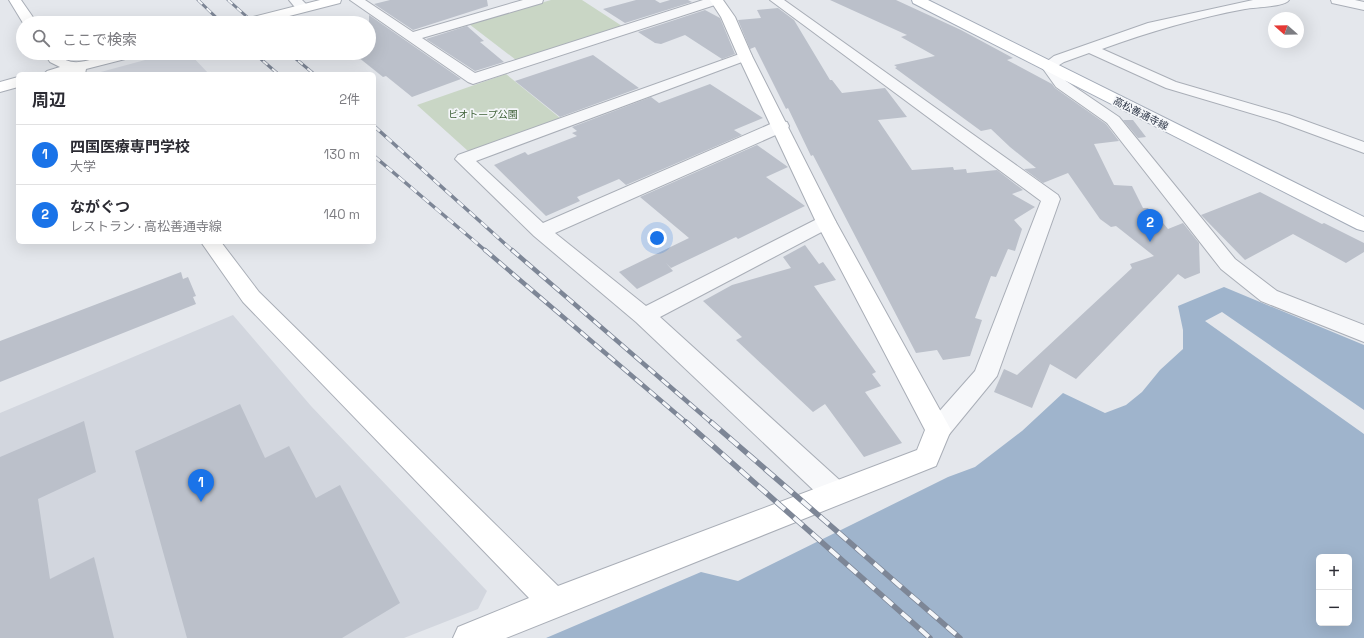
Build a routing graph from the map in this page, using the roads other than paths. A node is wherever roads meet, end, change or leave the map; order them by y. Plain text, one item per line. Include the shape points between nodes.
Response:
1 (15, 0) edge
2 (335, 0) edge
3 (356, 0) edge
4 (537, 0) edge
5 (716, 0) edge
6 (776, 0) edge
7 (918, 0) edge
8 (1283, 0) edge
9 (1337, 0) edge
10 (299, 4) edge
11 (1364, 6) edge
12 (25, 16) edge
13 (266, 16) edge
14 (411, 37) junction
15 (1091, 49) junction
16 (745, 56) junction
17 (57, 60) edge
18 (112, 60) edge
19 (1048, 66) junction
20 (80, 71) edge
21 (16, 83) edge
22 (0, 87) edge
23 (781, 126) junction
24 (1364, 148) edge
25 (826, 222) junction
26 (1364, 225) edge
27 (541, 232) junction
28 (212, 244) edge
29 (644, 316) junction
30 (1364, 334) edge
31 (938, 430) junction
32 (835, 493) junction
33 (554, 603) junction
34 (469, 638) edge

1 - 12 street
2 - 10 street
3 - 14 street
4 - 14 street
5 - 14 street via 473,79
5 - 16 street via 728,17
6 - 31 street via 1051,199 985,376
7 - 19 street, 高松善通寺線
8 - 15 street via 1246,5 1153,26
9 - 11 street
10 - 13 street
15 - 19 street via 1059,59
15 - 24 street via 1171,85 1283,118
16 - 23 street
16 - 27 street via 464,159
17 - 20 street
18 - 20 street
19 - 26 street, 高松善通寺線
19 - 30 street via 1061,84 1113,120 1228,264 1269,296
21 - 22 street
23 - 25 street
23 - 27 street
25 - 29 street
25 - 31 street
27 - 29 street
28 - 33 street via 252,297
29 - 32 street
31 - 32 street via 927,458
32 - 33 street
33 - 34 street

